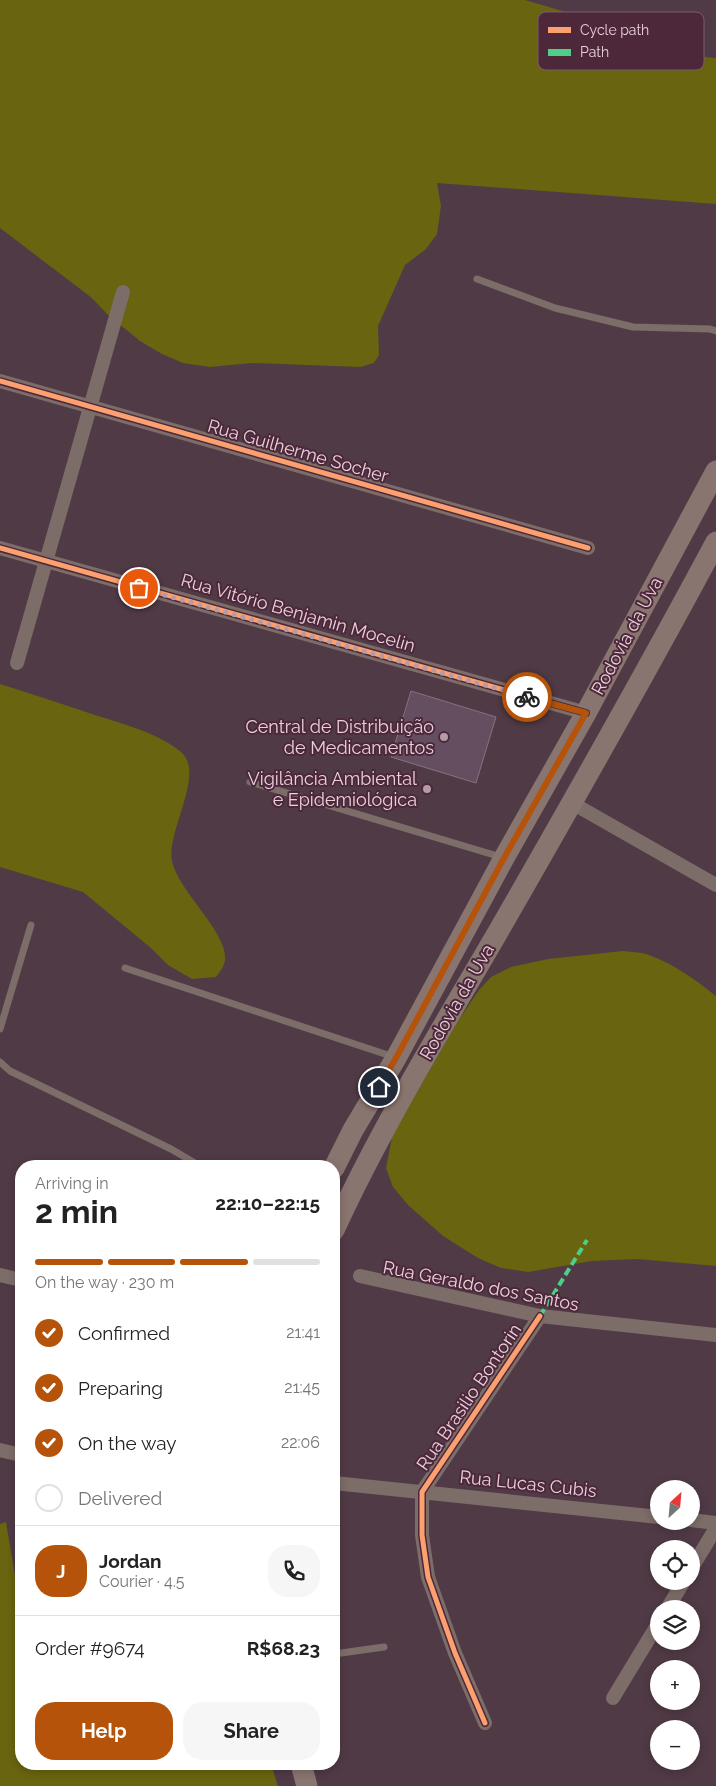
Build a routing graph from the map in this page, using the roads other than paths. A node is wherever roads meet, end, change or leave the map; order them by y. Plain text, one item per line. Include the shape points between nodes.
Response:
1 (477, 279) dead end
2 (123, 292) dead end
3 (716, 331) edge
4 (0, 381) edge
5 (90, 406) junction
6 (716, 471) edge
7 (716, 542) edge
8 (0, 548) edge
9 (588, 548) dead end
10 (46, 561) junction
11 (17, 663) dead end
12 (586, 713) junction
13 (250, 782) dead end
14 (572, 804) junction
15 (504, 858) junction
16 (716, 885) edge
17 (31, 925) dead end
18 (125, 968) dead end
19 (0, 1029) edge
20 (396, 1058) junction
21 (0, 1062) edge
22 (189, 1160) edge
23 (338, 1160) edge
24 (340, 1217) edge
25 (0, 1275) edge
26 (360, 1276) dead end
27 (15, 1279) edge
28 (540, 1316) junction
29 (716, 1335) edge
30 (0, 1450) edge
31 (15, 1454) edge
32 (340, 1484) edge
33 (422, 1492) junction
34 (650, 1516) edge
35 (700, 1521) edge
36 (716, 1523) edge
37 (716, 1528) edge
38 (700, 1554) edge
39 (650, 1637) edge
40 (384, 1647) dead end
41 (340, 1653) edge
42 (614, 1698) dead end
43 (485, 1724) dead end
44 (303, 1770) edge
45 (307, 1786) edge

1 - 3 lane via 555,308 633,327
2 - 5 street
4 - 5 street, Rua Guilherme Socher
5 - 9 street, Rua Guilherme Socher
5 - 10 street
6 - 12 main road, Rodovia da Uva
7 - 14 main road, Rodovia da Uva
8 - 10 street, Rua Vitório Benjamin Mocelin
10 - 11 street
10 - 12 street, Rua Vitório Benjamin Mocelin
12 - 15 main road, Rodovia da Uva
13 - 15 lane
14 - 16 street
14 - 24 main road, Rodovia da Uva via 391,1116
15 - 20 main road, Rodovia da Uva
17 - 19 lane
18 - 20 lane
20 - 23 main road, Rodovia da Uva
21 - 22 lane via 10,1071
25 - 27 street
26 - 28 street, Rua Geraldo dos Santos
28 - 29 street, Rua Geraldo dos Santos
28 - 33 street, Rua Brasilio Bontorin
30 - 31 street
32 - 33 street, Rua Lucas Cubis
33 - 34 street, Rua Lucas Cubis
33 - 43 street, Rua Brasilio Bontorin via 422,1535 428,1576
35 - 36 street
37 - 38 street
39 - 42 street
40 - 41 lane
44 - 45 main road

